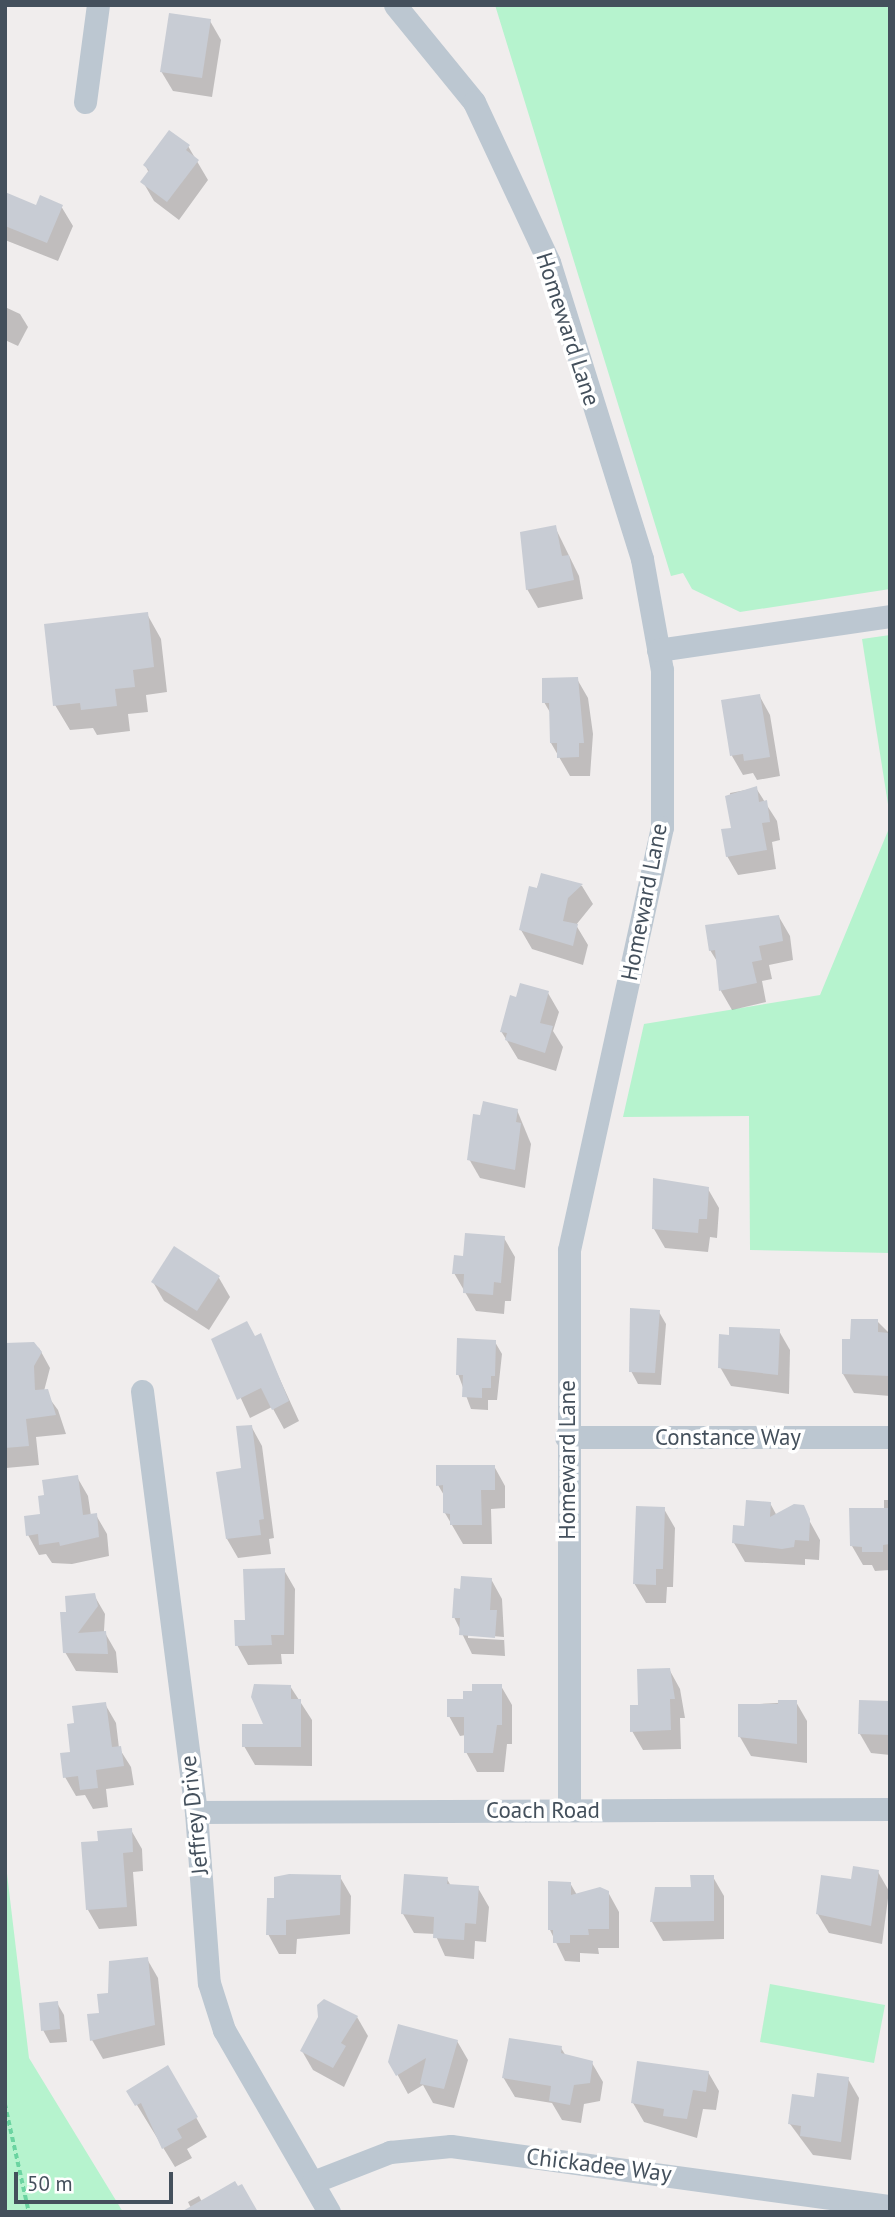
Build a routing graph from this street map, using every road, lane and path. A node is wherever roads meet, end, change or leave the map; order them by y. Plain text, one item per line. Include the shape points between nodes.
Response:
1 (98, 5) edge
2 (395, 5) edge
3 (85, 102) dead end
4 (890, 616) edge
5 (659, 650) junction
6 (142, 1391) dead end
7 (566, 1437) junction
8 (890, 1437) edge
9 (890, 1808) edge
10 (569, 1810) junction
11 (196, 1812) junction
12 (5, 2104) edge
13 (313, 2182) junction
14 (890, 2206) edge
15 (29, 2212) edge
16 (329, 2212) edge

1 - 3 street
2 - 5 street, Homeward Lane via 474,102 549,262 642,559
4 - 5 street
5 - 7 street, Homeward Lane via 662,827 569,1250
6 - 11 street, Jeffrey Drive
7 - 8 street, Constance Way
7 - 10 street, Homeward Lane
9 - 10 street, Coach Road
10 - 11 street, Coach Road
11 - 13 street, Jeffrey Drive via 209,1983 224,2030
12 - 15 path
13 - 14 street, Chickadee Way via 390,2152 451,2146
13 - 16 street, Jeffrey Drive

